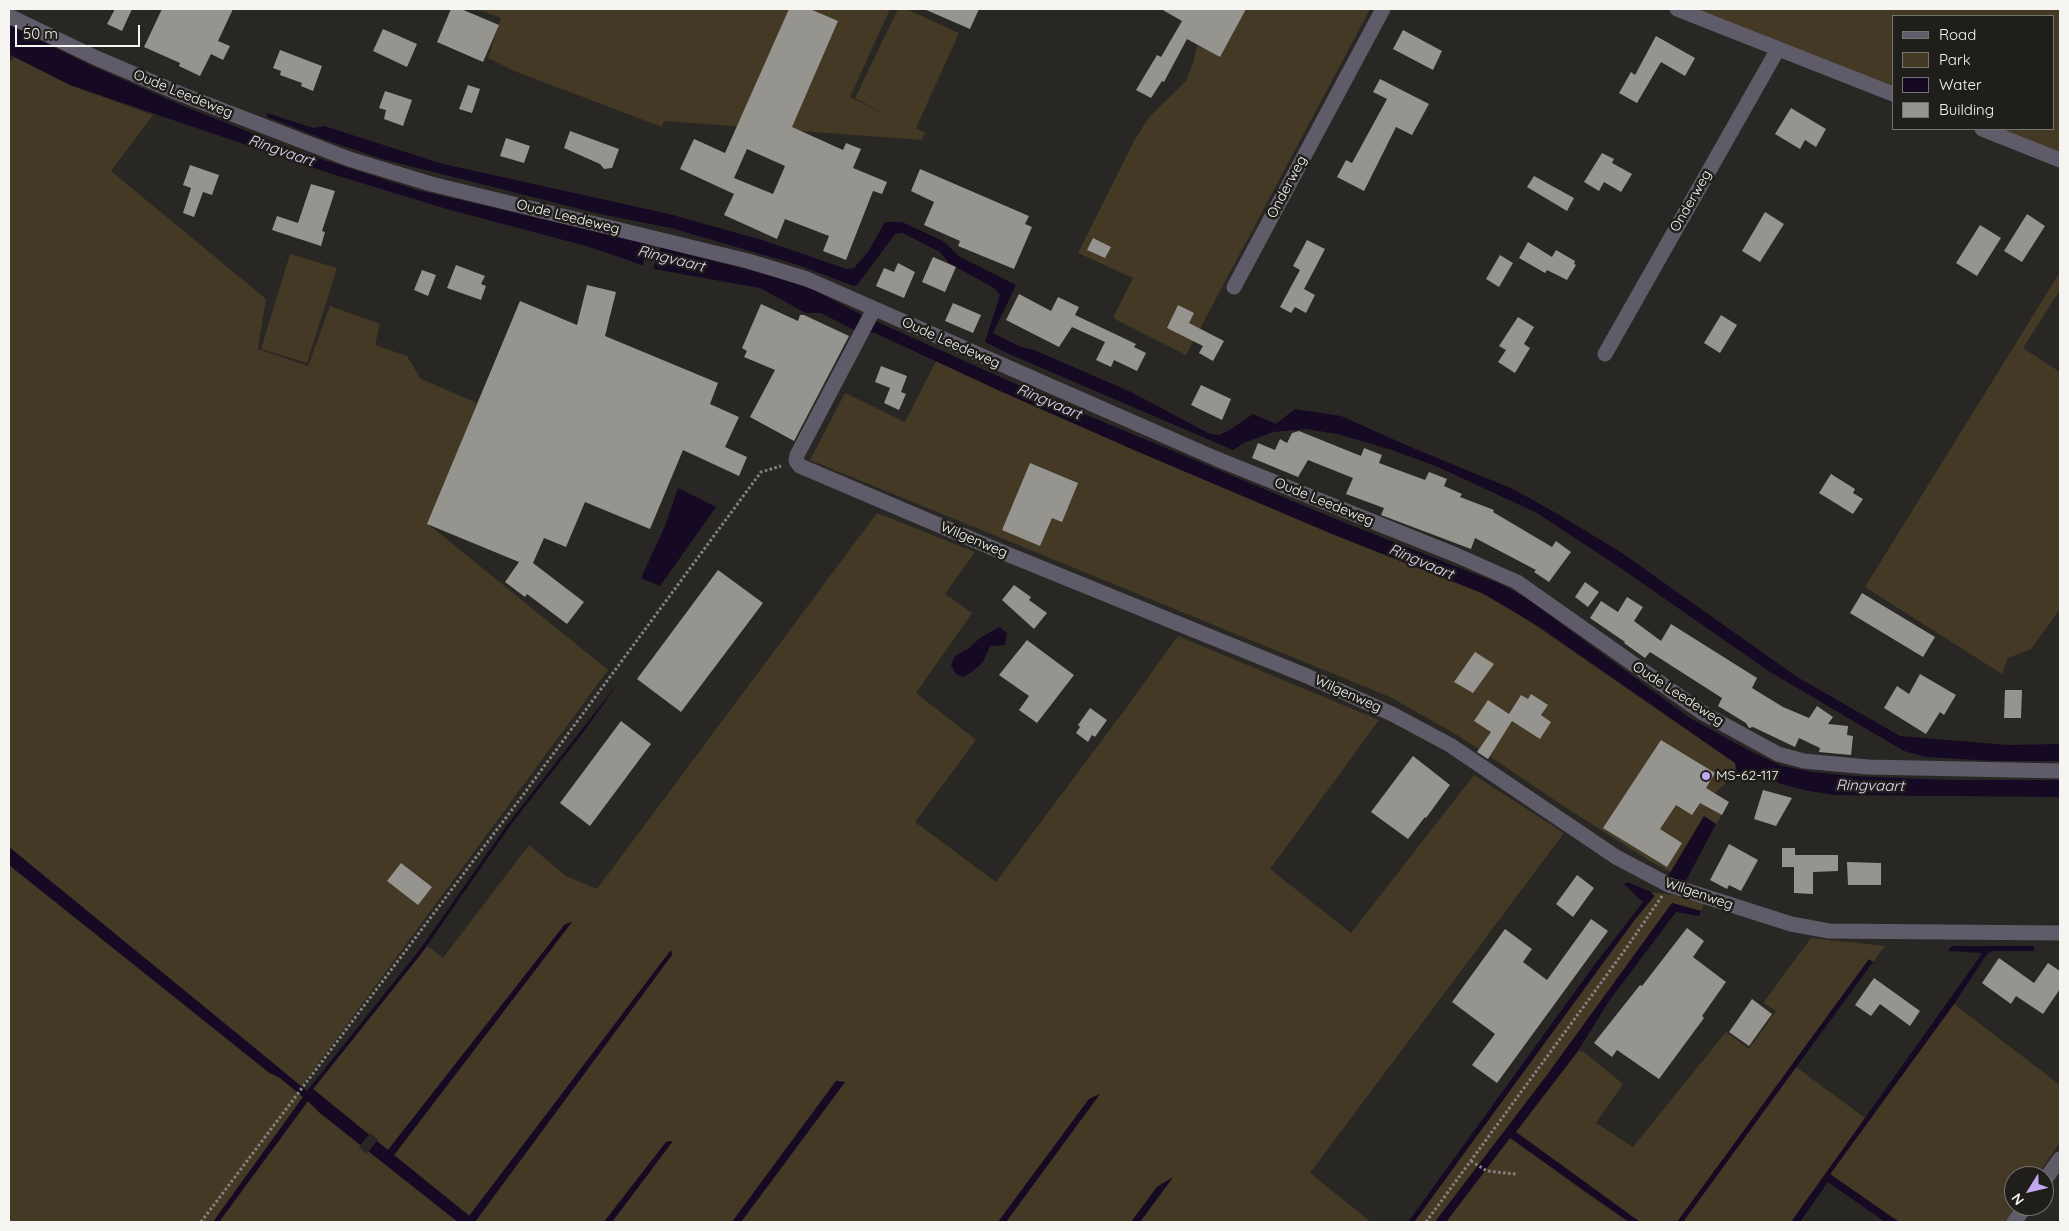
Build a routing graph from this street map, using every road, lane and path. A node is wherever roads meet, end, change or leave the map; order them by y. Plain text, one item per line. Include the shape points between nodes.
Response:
1 (1383, 9) edge
2 (1677, 9) edge
3 (9, 16) edge
4 (1778, 48) junction
5 (1892, 94) edge
6 (1985, 130) edge
7 (2060, 160) edge
8 (1234, 287) dead end
9 (872, 312) junction
10 (1605, 354) dead end
11 (796, 462) junction
12 (2060, 771) edge
13 (1669, 885) junction
14 (2060, 933) edge
15 (1471, 1161) junction
16 (1516, 1174) dead end
17 (200, 1222) edge
18 (1426, 1222) edge

1 - 8 street, Onderweg
2 - 4 street
3 - 9 street, Oude Leedeweg via 182,95 349,159 430,184 748,261 807,279
4 - 5 street
4 - 10 street, Onderweg
6 - 7 street
9 - 11 street
9 - 12 street, Oude Leedeweg via 1517,582 1703,713 1778,754 1804,761 1868,767
11 - 13 street, Wilgenweg via 1392,714 1450,745 1616,857
11 - 17 path via 761,472 545,766
13 - 14 street, Wilgenweg via 1791,924 1829,932
13 - 15 path via 1626,950
15 - 16 path via 1487,1171
15 - 18 path

